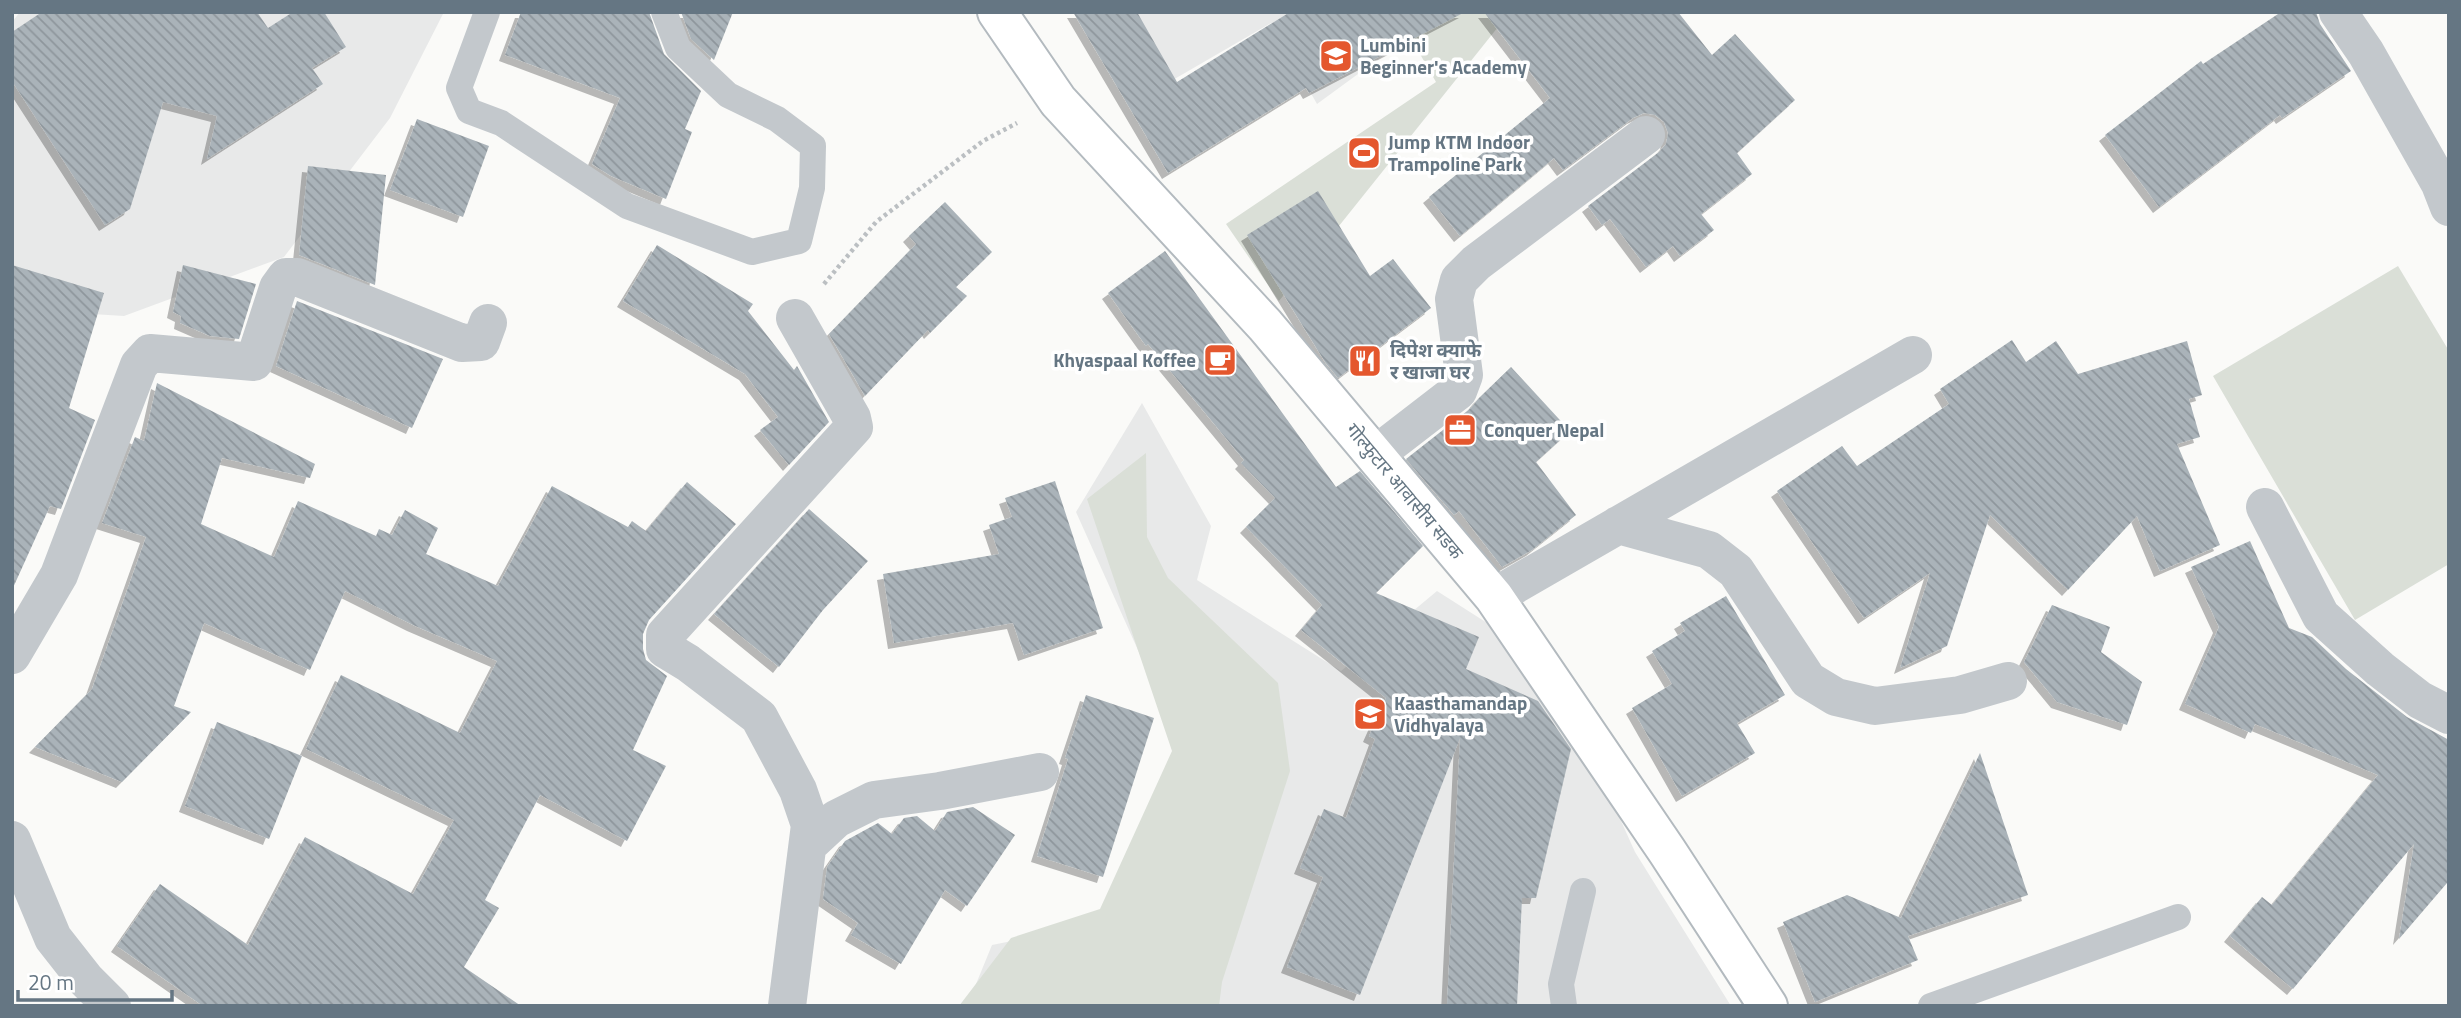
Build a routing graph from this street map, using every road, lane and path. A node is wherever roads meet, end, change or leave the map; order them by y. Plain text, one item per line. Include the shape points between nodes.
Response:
1 (488, 12) edge
2 (664, 12) edge
3 (997, 12) edge
4 (2338, 12) edge
5 (1058, 101) junction
6 (1646, 135) dead end
7 (2449, 207) edge
8 (794, 318) joint
9 (488, 323) dead end
10 (1913, 355) dead end
11 (1375, 456) junction
12 (2265, 507) dead end
13 (1618, 525) junction
14 (1494, 597) junction
15 (12, 655) edge
16 (2008, 681) dead end
17 (2449, 715) edge
18 (1040, 772) dead end
19 (12, 840) edge
20 (808, 845) junction
21 (1583, 891) dead end
22 (2178, 917) dead end
23 (112, 1006) edge
24 (787, 1006) edge
25 (1564, 1006) edge
26 (1768, 1006) edge
27 (1931, 1006) edge

1 - 2 lane via 459,88 469,111 501,122 627,206 752,253 799,241 812,188 813,146 777,119 728,95 678,48
3 - 5 main road, गोल्फुटार आवासीय सडक
4 - 7 street via 2379,76
5 - 8 path via 983,141 876,222
5 - 11 main road, गोल्फुटार आवासीय सडक via 1265,325
6 - 11 street via 1459,280 1454,299 1464,375 1458,391
8 - 20 street via 854,427 665,635 665,649 759,717 798,790 810,825
9 - 15 street via 481,342 462,343 297,277 286,277 278,288 254,362 150,353 139,365 59,575
10 - 13 street
11 - 14 main road, गोल्फुटार आवासीय सडक
12 - 17 street via 2321,616 2410,692
13 - 14 street
13 - 16 street via 1709,550 1736,571 1808,680 1836,697 1875,706 1960,695
14 - 26 main road, गोल्फुटार आवासीय सडक
18 - 20 street via 874,800 836,819
19 - 23 street via 53,938
20 - 24 street
21 - 25 lane via 1561,984
22 - 27 lane

